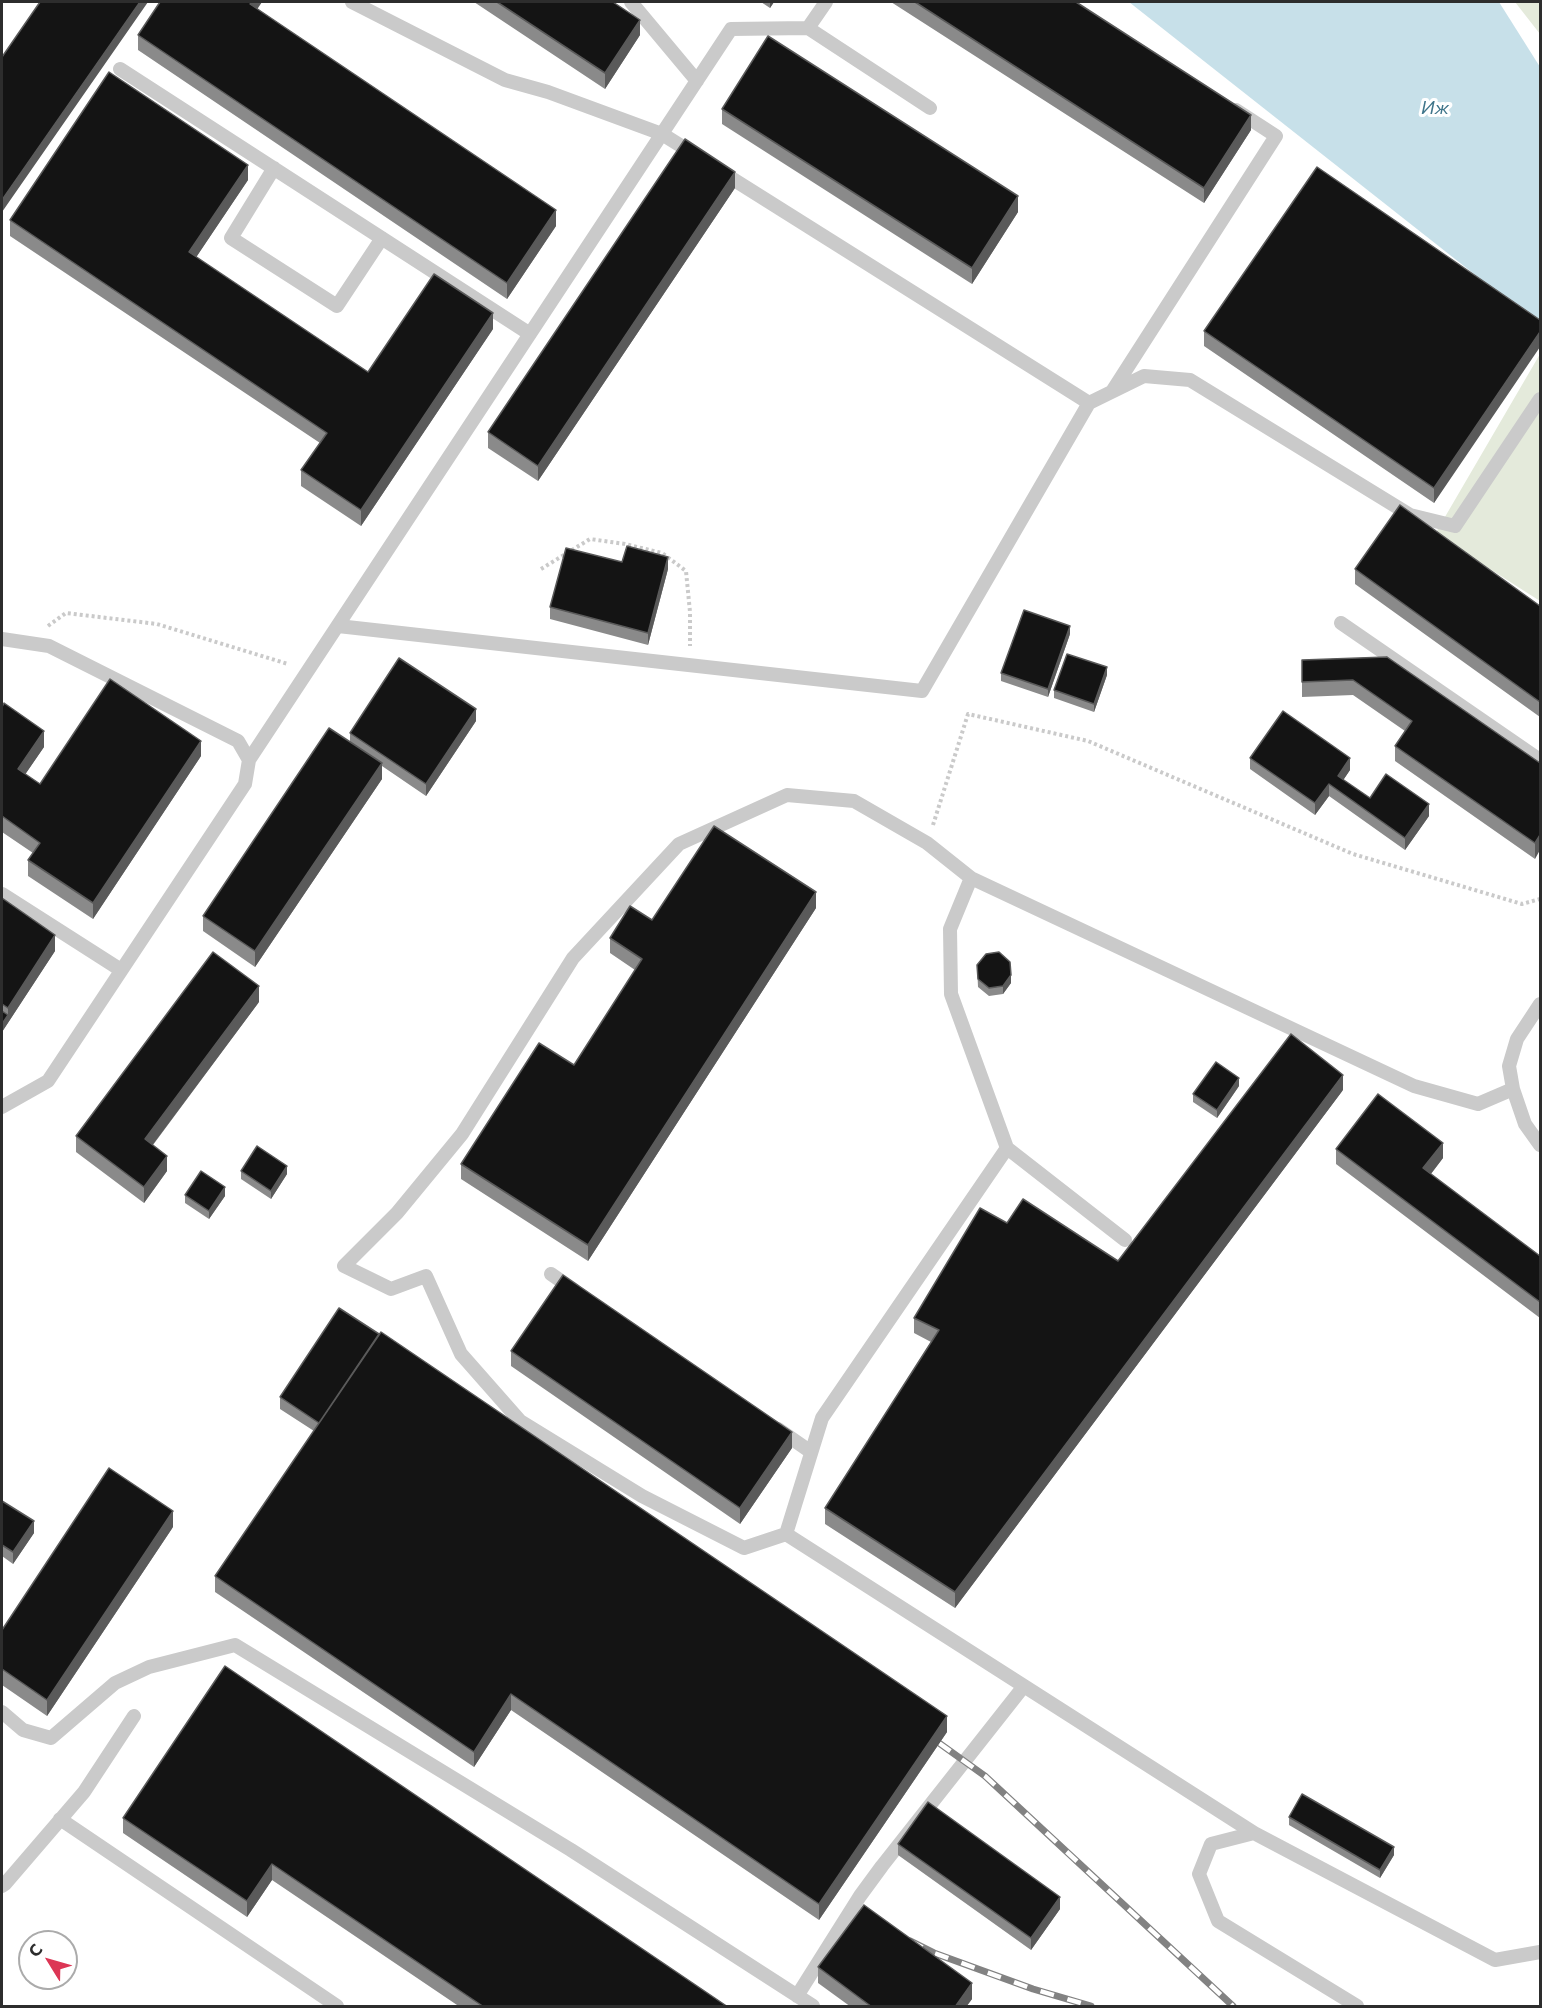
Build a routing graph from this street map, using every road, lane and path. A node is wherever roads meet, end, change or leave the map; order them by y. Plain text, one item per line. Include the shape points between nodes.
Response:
1 (352, 2) edge
2 (631, 2) edge
3 (826, 2) edge
4 (808, 28) junction
5 (120, 69) dead end
6 (697, 81) junction
7 (1227, 104) edge
8 (930, 108) dead end
9 (662, 134) junction
10 (274, 168) junction
11 (382, 238) junction
12 (530, 334) junction
13 (1112, 392) junction
14 (1540, 399) edge
15 (1089, 403) junction
16 (541, 569) dead end
17 (1341, 623) dead end
18 (338, 626) junction
19 (2, 639) edge
20 (26, 642) junction
21 (690, 665) junction
22 (309, 670) junction
23 (249, 760) junction
24 (1540, 760) edge
25 (927, 843) junction
26 (971, 878) junction
27 (2, 894) edge
28 (1540, 899) edge
29 (121, 970) junction
30 (1540, 1004) edge
31 (1513, 1089) junction
32 (2, 1107) edge
33 (1540, 1145) edge
34 (1007, 1148) junction
35 (1125, 1240) dead end
36 (551, 1274) dead end
37 (590, 1300) edge
38 (763, 1419) edge
39 (811, 1452) junction
40 (786, 1534) junction
41 (1024, 1686) junction
42 (2, 1712) edge
43 (134, 1716) dead end
44 (60, 1819) junction
45 (1254, 1833) junction
46 (2, 1886) edge
47 (1540, 1952) edge
48 (797, 1996) junction
49 (337, 2007) edge
50 (813, 2007) edge
51 (1357, 2007) edge

1 - 9 lane via 505,81 548,92
2 - 6 lane
3 - 4 lane
4 - 6 lane via 731,29
4 - 8 lane
5 - 10 lane
6 - 9 lane
7 - 13 lane via 1276,136
9 - 12 lane
9 - 15 lane
10 - 11 lane
10 - 11 lane via 231,238 337,306
11 - 12 lane
12 - 18 lane
13 - 14 lane via 1144,376 1190,380 1410,515 1455,526
13 - 15 lane
15 - 21 lane via 922,691
16 - 21 path via 590,538 662,553 686,571
17 - 24 lane
18 - 21 lane
18 - 22 lane
19 - 20 lane
20 - 22 path via 66,613 157,624
20 - 23 lane via 49,646 238,741
22 - 23 lane
23 - 29 lane via 245,784
25 - 26 lane
25 - 28 path via 968,714 1088,741 1353,854 1522,904
25 - 40 lane via 854,801 787,795 679,844 573,958 462,1134 397,1213 344,1266 391,1289 426,1276 461,1354 520,1421 642,1496 744,1548
26 - 31 lane via 1414,1086 1478,1104
26 - 34 lane via 950,929 951,994
27 - 29 lane
29 - 32 lane via 48,1081
30 - 31 lane via 1517,1039 1509,1066
31 - 33 lane via 1525,1124
34 - 35 lane
34 - 39 lane via 822,1418
36 - 37 lane
38 - 39 lane
39 - 40 lane
40 - 41 lane
41 - 45 lane
41 - 48 lane via 860,1896
42 - 48 lane via 23,1730 51,1738 115,1683 148,1668 235,1645 571,1850
43 - 44 lane via 84,1792
44 - 46 lane
44 - 49 lane
45 - 47 lane via 1495,1960
45 - 51 lane via 1211,1844 1198,1874 1218,1921
48 - 50 lane

